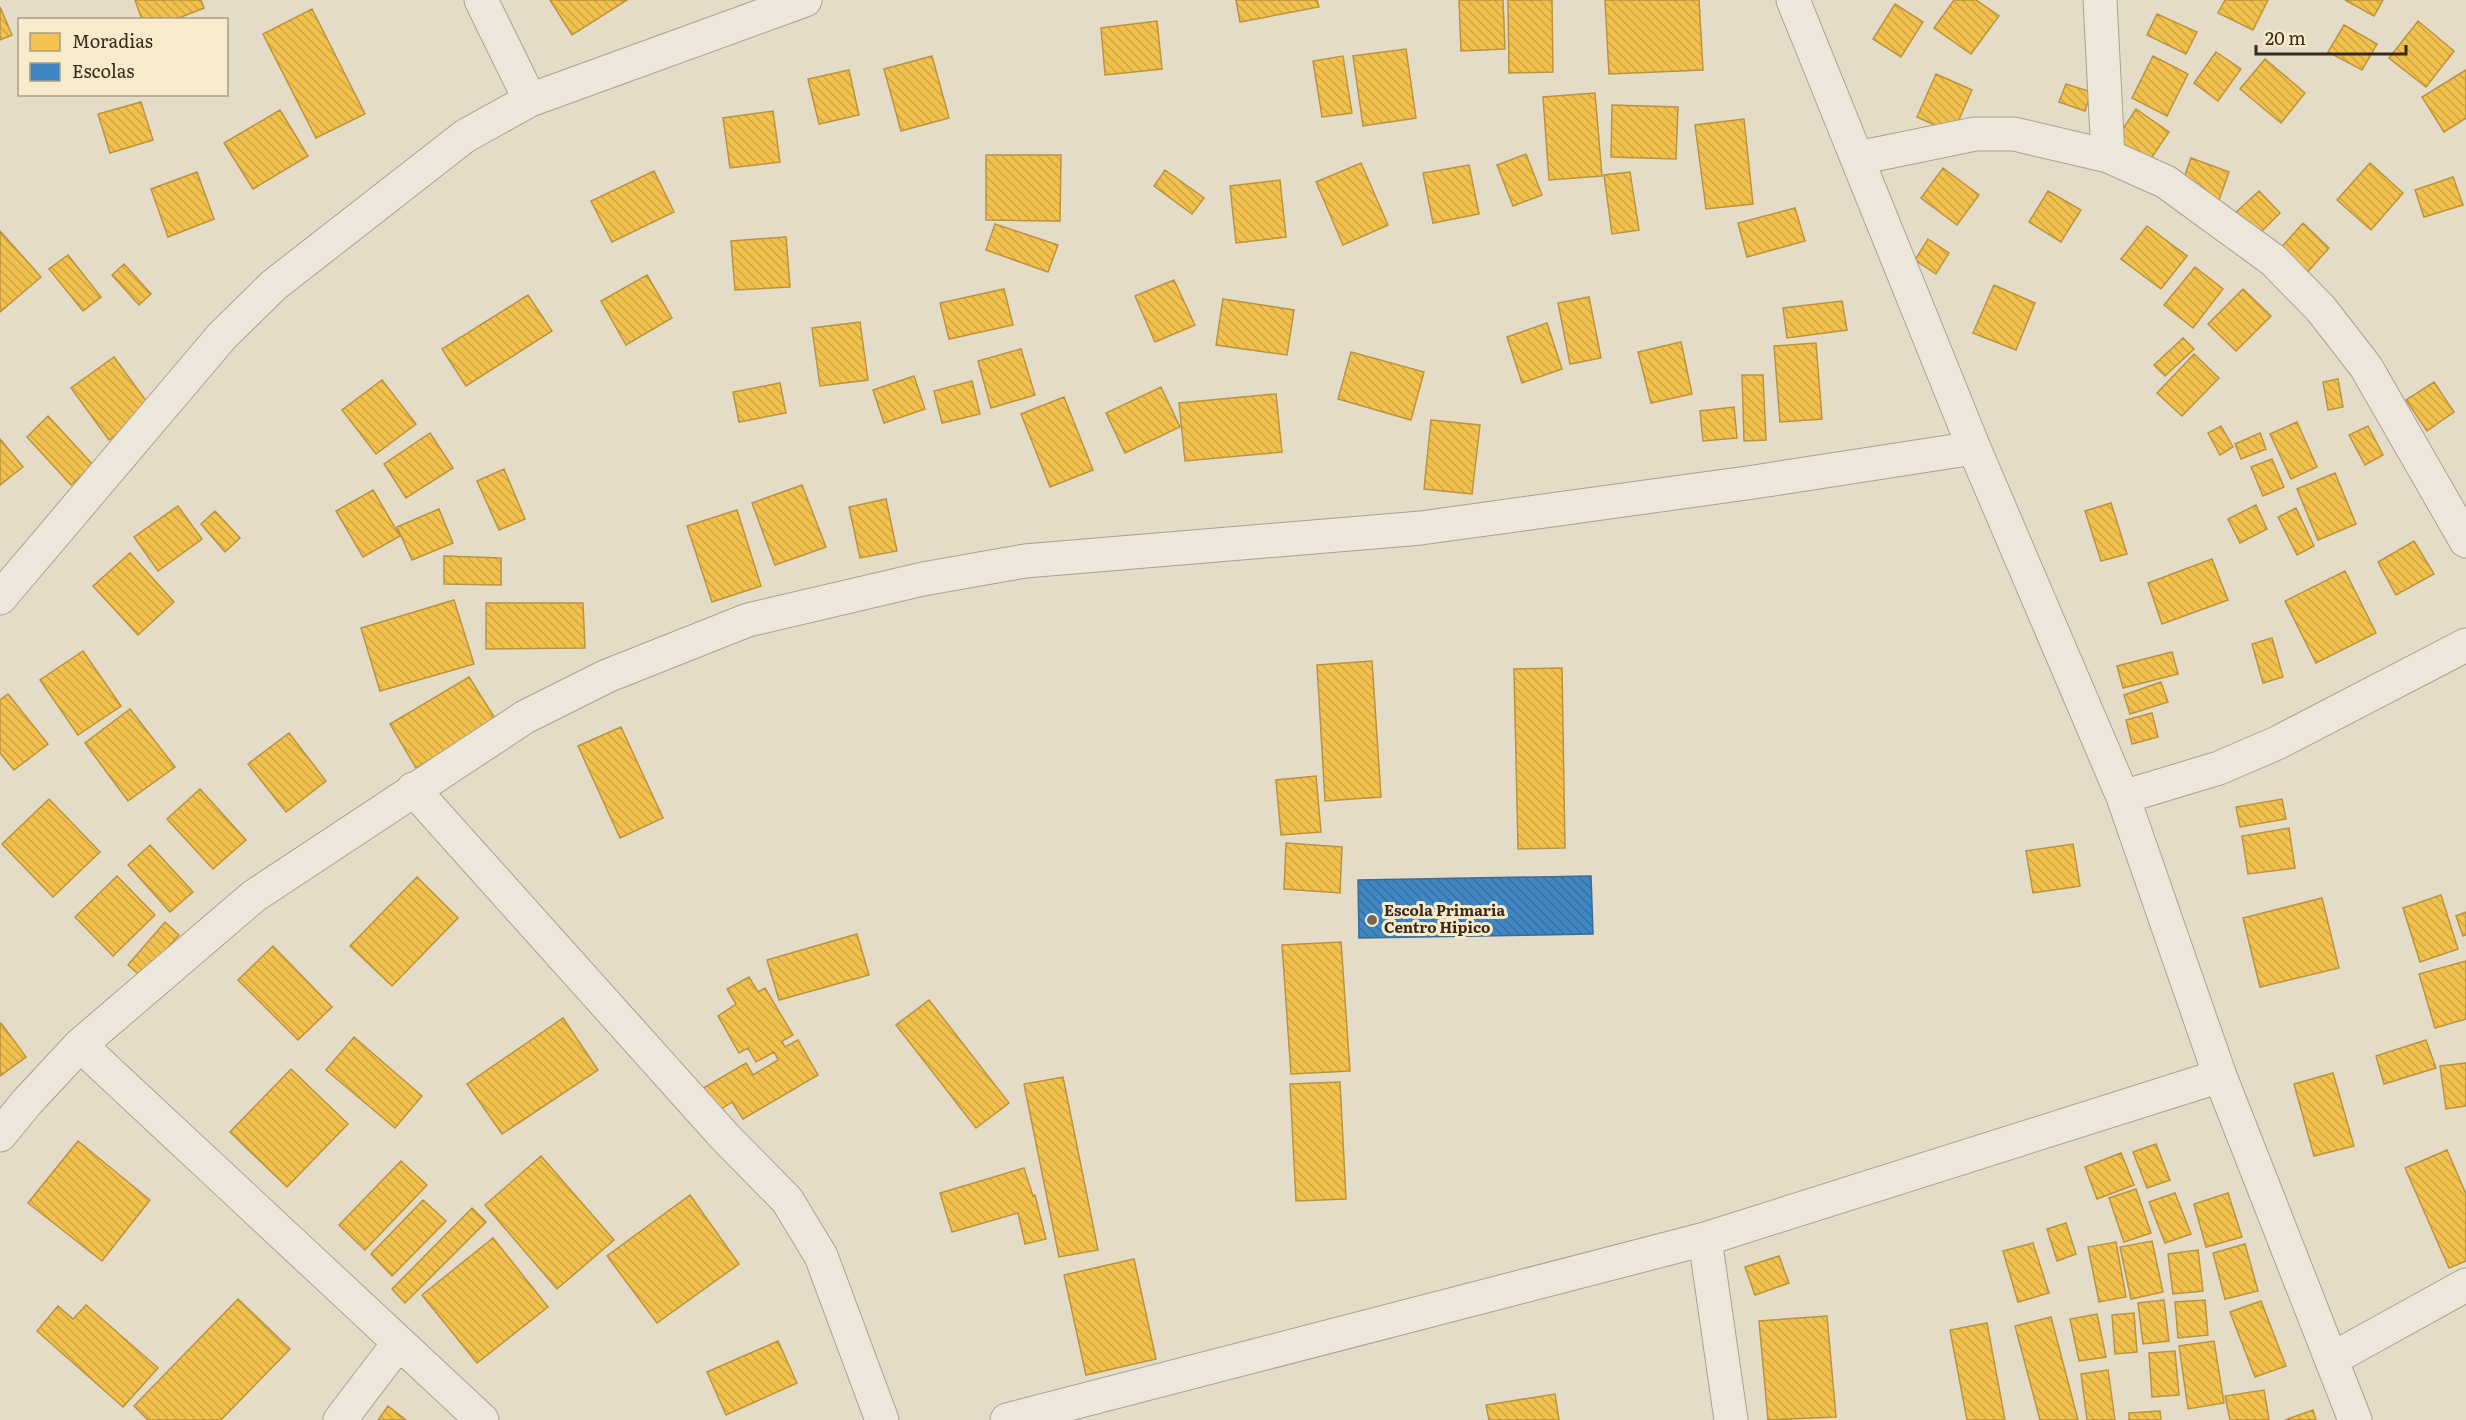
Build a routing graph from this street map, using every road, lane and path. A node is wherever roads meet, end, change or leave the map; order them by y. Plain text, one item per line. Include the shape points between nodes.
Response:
1 (481, 0) edge
2 (805, 0) edge
3 (1793, 0) edge
4 (2100, 0) edge
5 (530, 99) junction
6 (2108, 156) junction
7 (1858, 158) junction
8 (1974, 448) junction
9 (2466, 541) edge
10 (0, 598) edge
11 (2466, 645) edge
12 (413, 789) junction
13 (2123, 797) junction
14 (80, 1045) junction
15 (2220, 1076) junction
16 (0, 1136) edge
17 (1705, 1239) junction
18 (2466, 1285) edge
19 (398, 1344) junction
20 (2332, 1359) junction
21 (340, 1420) edge
22 (482, 1420) edge
23 (882, 1420) edge
24 (1007, 1420) edge
25 (1731, 1420) edge
26 (2355, 1420) edge

1 - 5 street
2 - 5 street
3 - 7 street
4 - 6 street
5 - 10 street via 465,136 274,285 222,336
6 - 7 street via 2014,134 1975,134
6 - 9 street via 2166,182 2273,260 2320,309 2366,367
7 - 8 street
8 - 12 street via 1421,528 1025,561 923,579 748,620 607,676 525,717
8 - 13 street
11 - 13 street via 2220,768
12 - 14 street via 254,896
12 - 23 street via 725,1137 787,1200 821,1256
13 - 15 street
14 - 16 street
14 - 19 street
15 - 17 street
15 - 20 street
17 - 24 street
17 - 25 street
18 - 20 street
19 - 21 street
19 - 22 street
20 - 26 street

